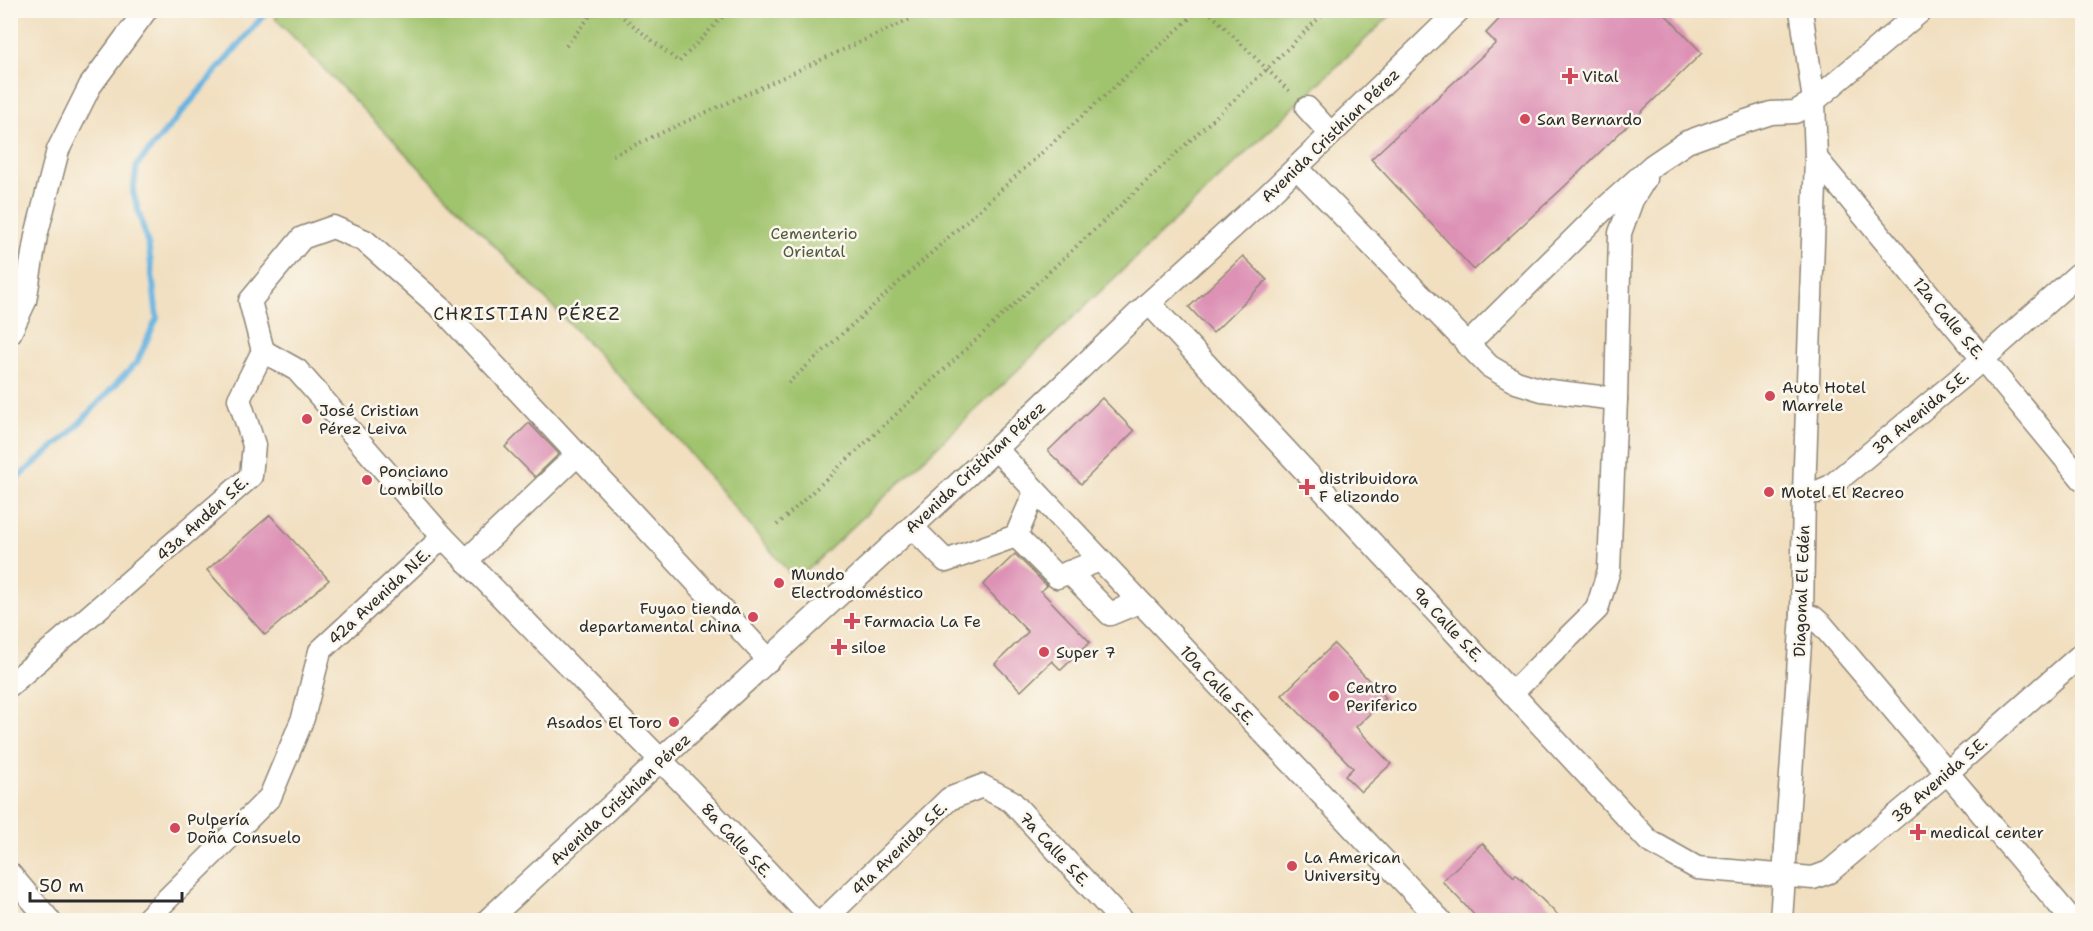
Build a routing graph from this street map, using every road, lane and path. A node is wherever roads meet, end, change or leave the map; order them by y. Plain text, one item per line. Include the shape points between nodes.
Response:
1 (146, 10) edge
2 (595, 10) edge
3 (614, 10) edge
4 (729, 10) edge
5 (930, 10) edge
6 (1199, 10) edge
7 (1207, 10) edge
8 (1327, 10) edge
9 (1459, 10) edge
10 (1801, 10) edge
11 (1922, 10) edge
12 (1321, 13) edge
13 (566, 46) dead end
14 (1267, 69) junction
15 (1814, 101) junction
16 (1307, 108) joint
17 (1332, 134) junction
18 (613, 155) dead end
19 (1816, 158) junction
20 (1653, 165) junction
21 (1297, 168) junction
22 (2082, 271) edge
23 (1149, 303) junction
24 (10, 333) edge
25 (1467, 345) junction
26 (263, 351) junction
27 (1983, 359) junction
28 (788, 383) dead end
29 (1616, 399) junction
30 (996, 449) junction
31 (577, 455) junction
32 (2082, 478) edge
33 (1035, 492) junction
34 (1804, 493) junction
35 (777, 525) dead end
36 (912, 527) junction
37 (1016, 536) junction
38 (443, 537) junction
39 (1100, 560) junction
40 (466, 561) junction
41 (1069, 572) junction
42 (1139, 602) junction
43 (1802, 614) junction
44 (2082, 654) edge
45 (769, 660) junction
46 (10, 685) edge
47 (1512, 693) junction
48 (661, 760) junction
49 (1948, 772) junction
50 (982, 786) joint
51 (10, 874) edge
52 (1784, 876) junction
53 (50, 921) edge
54 (146, 921) edge
55 (488, 921) edge
56 (813, 921) edge
57 (824, 921) edge
58 (1120, 921) edge
59 (1440, 921) edge
60 (1781, 921) edge
61 (2072, 921) edge

1 - 24 street via 90,86 58,150 36,236 25,301
2 - 13 path
3 - 4 path via 679,62
5 - 18 path
6 - 28 path
7 - 14 path
8 - 12 path
9 - 17 street, Avenida Cristhian Pérez
10 - 15 street, Diagonal El Edén
11 - 15 street
12 - 14 path
14 - 16 path
14 - 35 path
15 - 19 street, Diagonal El Edén
15 - 20 street via 1795,112 1771,113 1688,142
16 - 17 street
17 - 21 street, Avenida Cristhian Pérez
19 - 27 street, 12a Calle S.E.
19 - 34 street, Diagonal El Edén
20 - 25 street
20 - 29 street via 1632,200 1620,233
21 - 23 street, Avenida Cristhian Pérez
21 - 25 street
22 - 27 street, 39 Avenida S.E.
23 - 30 street, Avenida Cristhian Pérez
23 - 47 street, 9a Calle S.E.
25 - 29 street via 1489,366 1516,382 1542,390
26 - 31 street via 250,301 302,238 333,227 364,241 441,308
26 - 38 street, 8a Calle S.E. via 297,370
26 - 46 street, 43a Andén S.E. via 239,399 254,445 251,476
27 - 32 street, 12a Calle S.E.
27 - 34 street, 39 Avenida S.E. via 1831,486
29 - 47 street via 1609,570 1597,609
30 - 33 street, 10a Calle S.E.
30 - 36 street, Avenida Cristhian Pérez
31 - 40 street
31 - 45 street
33 - 37 street
33 - 39 street, 10a Calle S.E.
34 - 43 street, Diagonal El Edén
36 - 37 street via 946,561
36 - 45 street, Avenida Cristhian Pérez
37 - 41 street via 1057,577
38 - 40 street, 8a Calle S.E.
38 - 54 street, 42a Avenida N.E. via 320,651 303,718 270,797
39 - 41 street
39 - 42 street, 10a Calle S.E.
40 - 48 street, 8a Calle S.E.
41 - 42 street via 1110,614
42 - 59 street, 10a Calle S.E.
43 - 49 street via 1823,626
43 - 52 street, Diagonal El Edén
44 - 49 street, 38 Avenida S.E.
45 - 48 street, Avenida Cristhian Pérez
47 - 52 street, 9a Calle S.E. via 1649,841 1697,868
48 - 55 street, Avenida Cristhian Pérez
48 - 56 street, 8a Calle S.E.
49 - 52 street, 38 Avenida S.E. via 1829,872 1813,878
49 - 61 street
50 - 57 street, 41a Avenida S.E. via 949,799
50 - 58 street, 7a Calle S.E. via 1011,801
51 - 53 street
52 - 60 street, Diagonal El Edén

